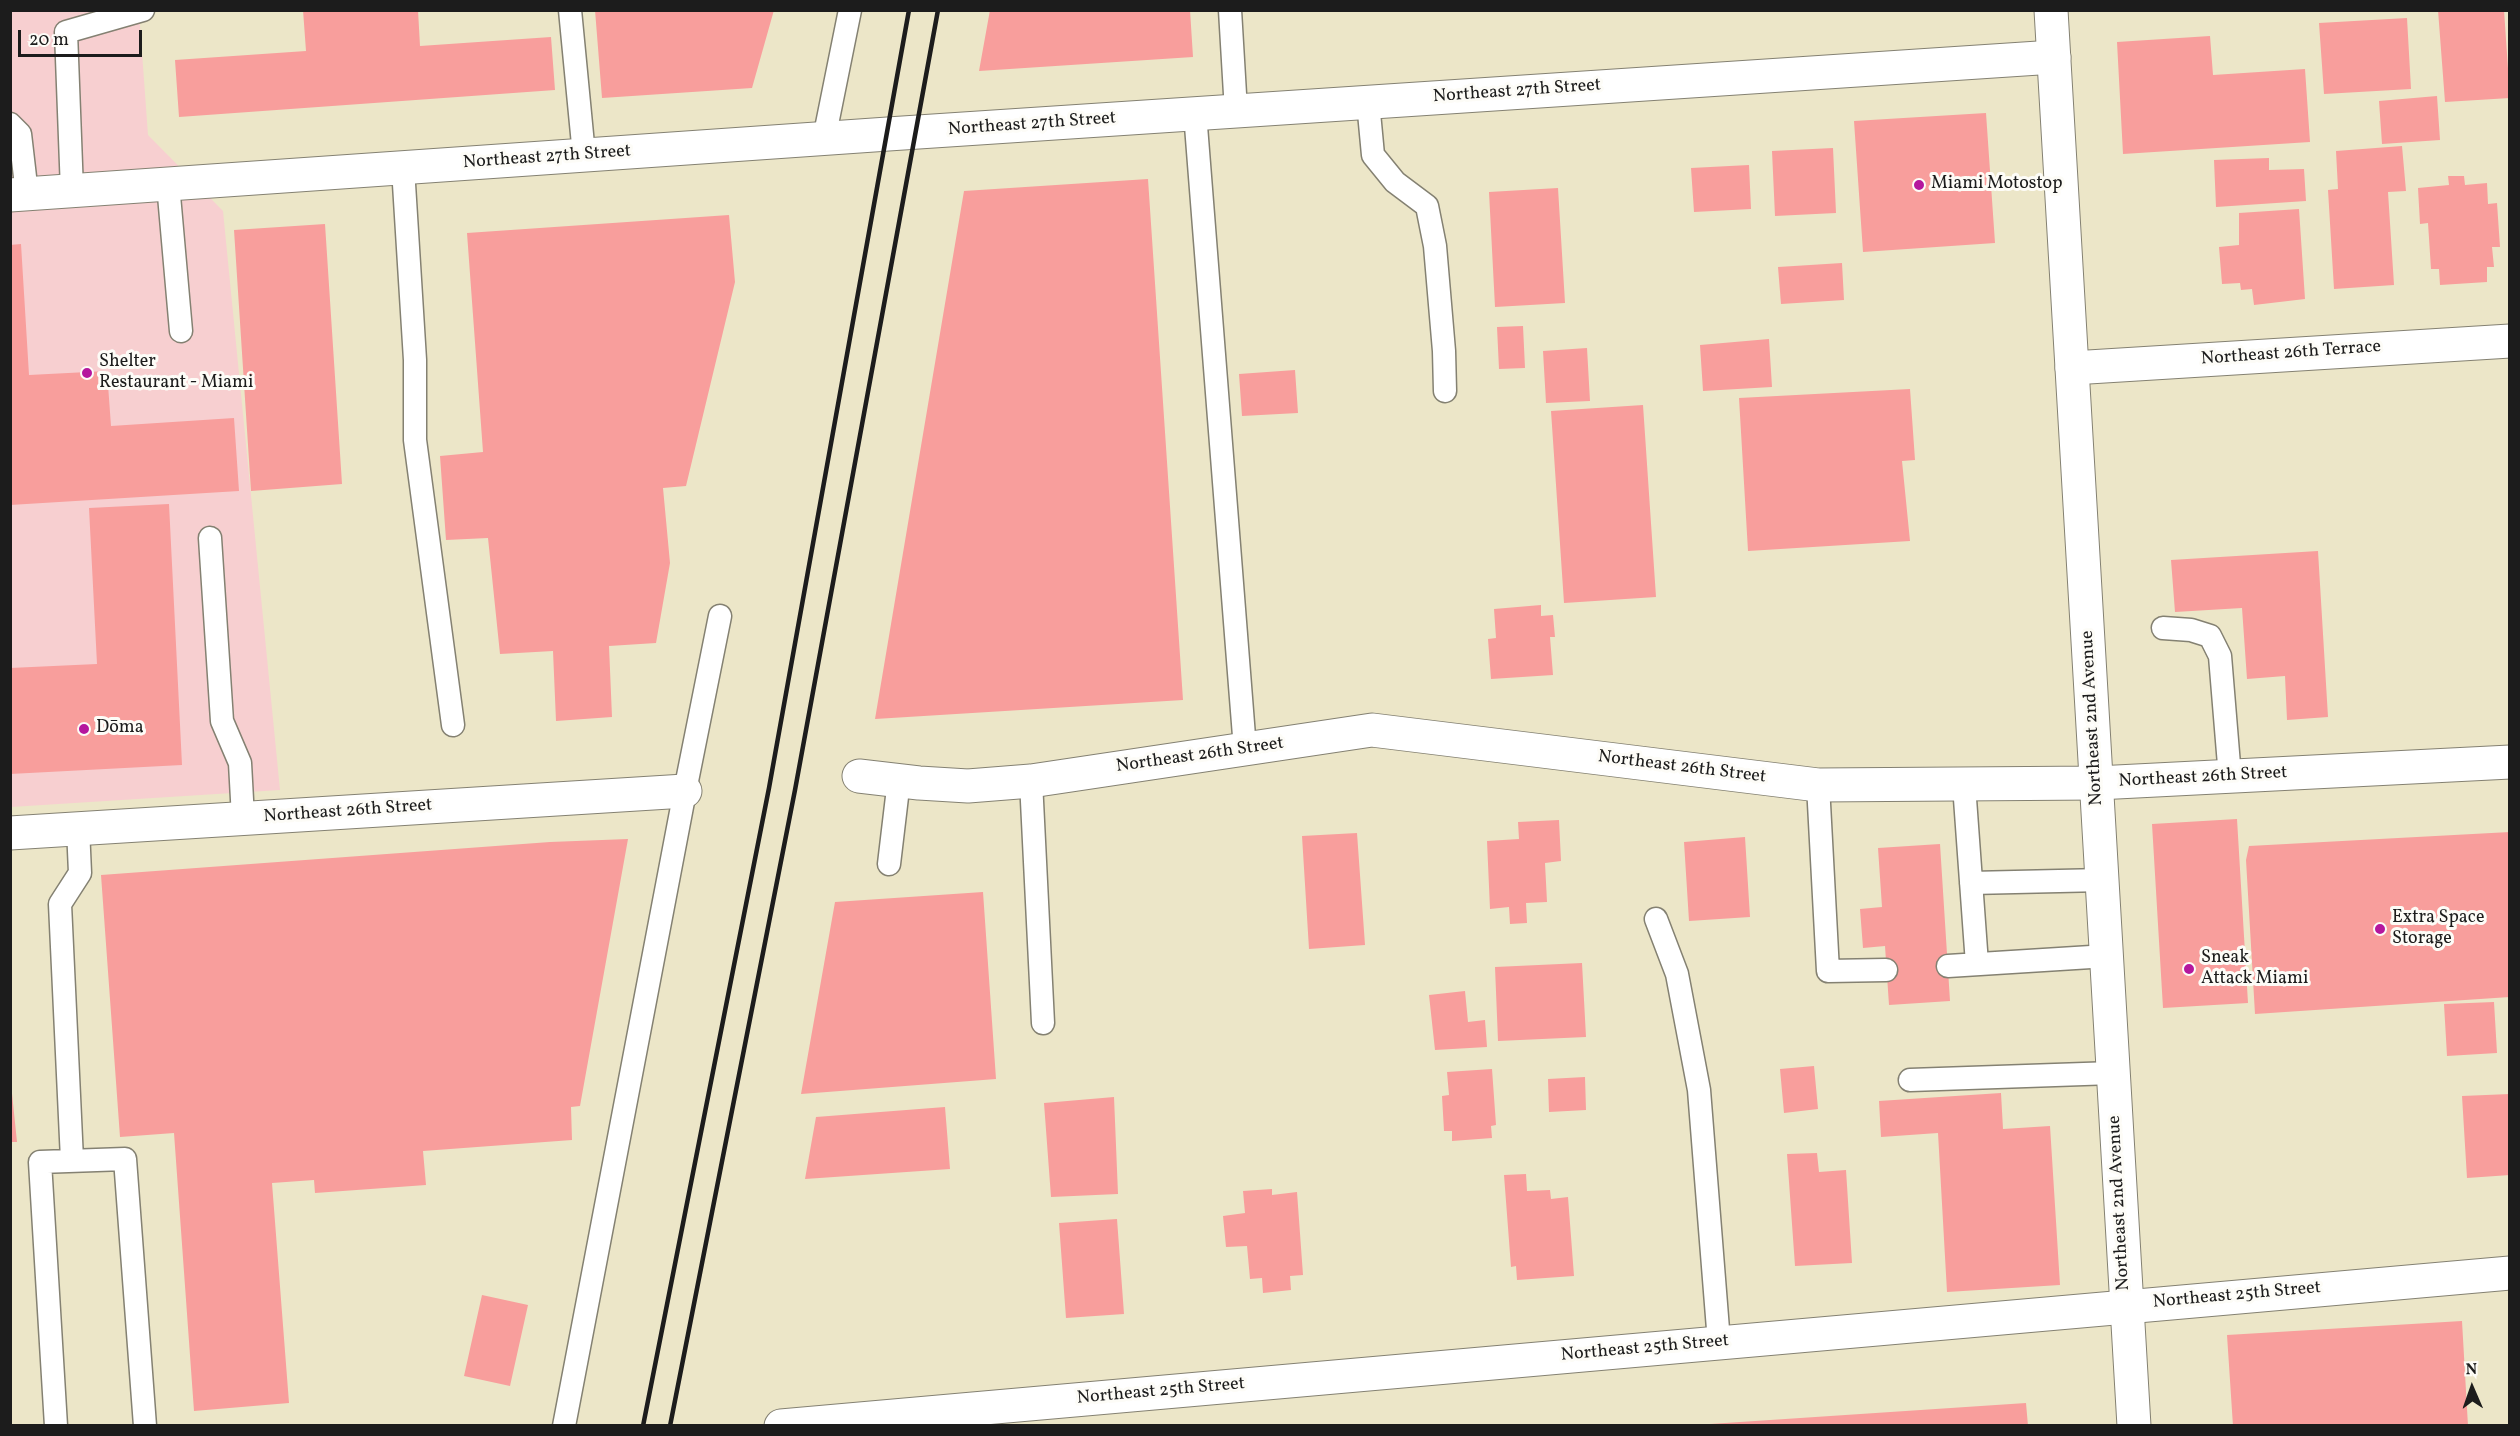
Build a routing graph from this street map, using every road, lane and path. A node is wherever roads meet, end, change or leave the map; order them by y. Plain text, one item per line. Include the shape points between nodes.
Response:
1 (143, 10) edge
2 (570, 10) edge
3 (850, 10) edge
4 (1230, 10) edge
5 (2051, 10) edge
6 (2054, 57) junction
7 (1368, 102) junction
8 (1236, 111) junction
9 (1195, 113) junction
10 (10, 124) edge
11 (824, 139) junction
12 (584, 155) junction
13 (403, 168) junction
14 (168, 184) junction
15 (72, 191) junction
16 (19, 195) edge
17 (181, 332) dead end
18 (2510, 341) edge
19 (2072, 368) junction
20 (1444, 391) dead end
21 (210, 538) dead end
22 (720, 616) dead end
23 (2163, 628) dead end
24 (453, 725) dead end
25 (1245, 749) junction
26 (2510, 762) edge
27 (859, 776) dead end
28 (2230, 777) junction
29 (899, 780) junction
30 (1031, 781) junction
31 (2097, 783) junction
32 (1818, 785) junction
33 (1964, 785) junction
34 (685, 791) junction
35 (243, 818) junction
36 (78, 828) junction
37 (10, 833) edge
38 (889, 864) dead end
39 (2103, 880) junction
40 (1971, 883) junction
41 (1656, 919) dead end
42 (2107, 956) junction
43 (1977, 964) junction
44 (1948, 966) dead end
45 (1886, 970) dead end
46 (1042, 1023) dead end
47 (2113, 1073) junction
48 (1910, 1080) dead end
49 (72, 1160) junction
50 (2510, 1273) edge
51 (2126, 1306) junction
52 (1719, 1342) junction
53 (56, 1425) edge
54 (145, 1425) edge
55 (564, 1425) edge
56 (781, 1425) edge
57 (2134, 1425) edge

1 - 15 lane via 66,32
2 - 12 lane
3 - 11 lane
4 - 8 lane
5 - 6 street, Northeast 2nd Avenue
6 - 7 street, Northeast 27th Street
6 - 19 street, Northeast 2nd Avenue
7 - 8 street, Northeast 27th Street
7 - 20 lane via 1373,155 1395,182 1427,206 1444,351
8 - 9 street, Northeast 27th Street
9 - 11 street, Northeast 27th Street
9 - 25 lane
10 - 16 lane via 20,135
11 - 12 street, Northeast 27th Street
12 - 13 street, Northeast 27th Street
13 - 14 street, Northeast 27th Street
13 - 24 lane via 415,360 415,440
14 - 15 street, Northeast 27th Street
14 - 17 lane
15 - 16 street, Northeast 27th Street
18 - 19 street, Northeast 26th Terrace
19 - 31 street, Northeast 2nd Avenue
21 - 35 lane via 222,721 240,763
22 - 34 lane
23 - 28 lane via 2210,636 2220,656
25 - 30 street, Northeast 26th Street
25 - 32 street, Northeast 26th Street via 1372,730
26 - 28 street, Northeast 26th Street
27 - 29 street, Northeast 26th Street
28 - 31 street, Northeast 26th Street
29 - 30 street, Northeast 26th Street via 968,786
29 - 38 lane
30 - 46 lane
31 - 33 street, Northeast 26th Street
31 - 39 street, Northeast 2nd Avenue
32 - 33 street, Northeast 26th Street
32 - 45 lane via 1828,971
33 - 40 lane
34 - 35 street, Northeast 26th Street
34 - 55 lane
35 - 36 street, Northeast 26th Street
36 - 37 street, Northeast 26th Street
36 - 49 lane via 80,873 60,904
39 - 40 lane
39 - 42 street, Northeast 2nd Avenue
40 - 43 lane
41 - 52 lane via 1677,974 1699,1090
42 - 43 lane
42 - 47 street, Northeast 2nd Avenue
43 - 44 lane
47 - 48 lane
47 - 51 street, Northeast 2nd Avenue
49 - 53 lane via 40,1162
49 - 54 lane via 126,1159
50 - 51 street, Northeast 25th Street
51 - 52 street, Northeast 25th Street
51 - 57 street, Northeast 2nd Avenue
52 - 56 street, Northeast 25th Street

